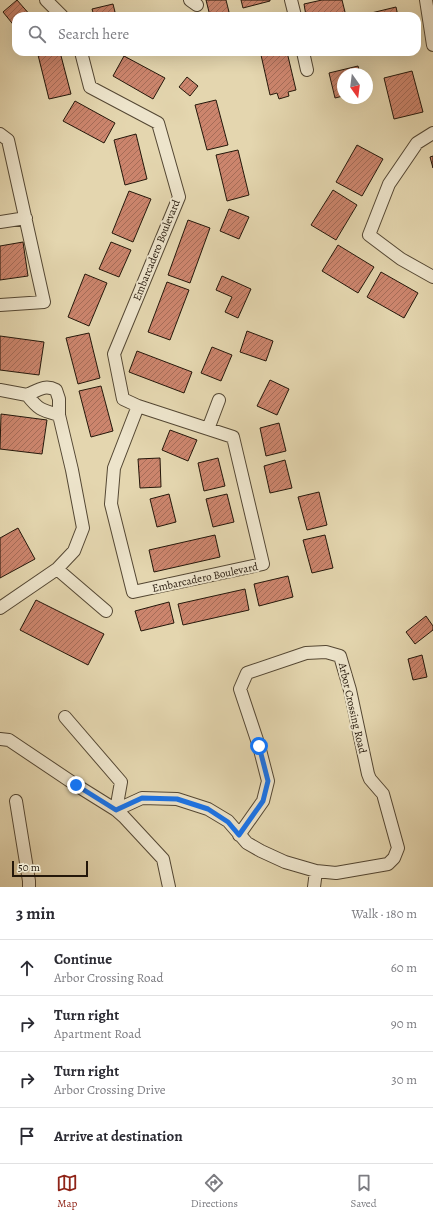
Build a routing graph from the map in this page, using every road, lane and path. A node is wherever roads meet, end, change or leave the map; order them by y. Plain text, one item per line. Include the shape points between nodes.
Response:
1 (46, 0) edge
2 (291, 0) edge
3 (426, 0) edge
4 (58, 12) edge
5 (293, 12) edge
6 (433, 45) edge
7 (82, 56) edge
8 (304, 56) edge
9 (307, 70) dead end
10 (433, 133) edge
11 (0, 134) edge
12 (26, 218) junction
13 (0, 222) edge
14 (433, 277) edge
15 (0, 305) edge
16 (0, 390) edge
17 (27, 395) junction
18 (219, 400) dead end
19 (138, 406) junction
20 (59, 415) junction
21 (208, 429) junction
22 (57, 569) junction
23 (0, 608) edge
24 (106, 611) dead end
25 (65, 717) dead end
26 (0, 740) edge
27 (16, 801) dead end
28 (116, 810) junction
29 (239, 835) junction
30 (316, 871) junction
31 (29, 887) edge
32 (169, 887) edge
33 (314, 887) edge

1 - 4 street
2 - 5 street
3 - 6 street
7 - 19 street, Embarcadero Boulevard via 90,87 158,123 179,197 114,354 123,399
8 - 9 street
10 - 14 street via 417,143 389,184 369,235 401,259
11 - 12 street via 8,140
12 - 13 street
12 - 15 street via 44,302
16 - 17 street
17 - 20 street via 36,407
17 - 20 street via 43,387 56,390
18 - 21 street
19 - 21 street, Embarcadero Boulevard
19 - 21 street, Embarcadero Boulevard via 114,468 111,504 133,592 263,564 234,437
20 - 22 street via 82,528 74,551
22 - 23 street
22 - 24 street
25 - 28 street via 121,782
26 - 28 street via 9,740
27 - 31 street
28 - 29 street via 142,798 177,799 208,809 228,822
28 - 32 street via 163,858
29 - 30 street, Arbor Crossing Road via 261,851 285,862
29 - 30 street, Arbor Crossing Road via 263,801 268,781 240,689 246,673 306,653 326,652 340,656 368,774 383,794 398,848 388,864 336,873
30 - 33 street

